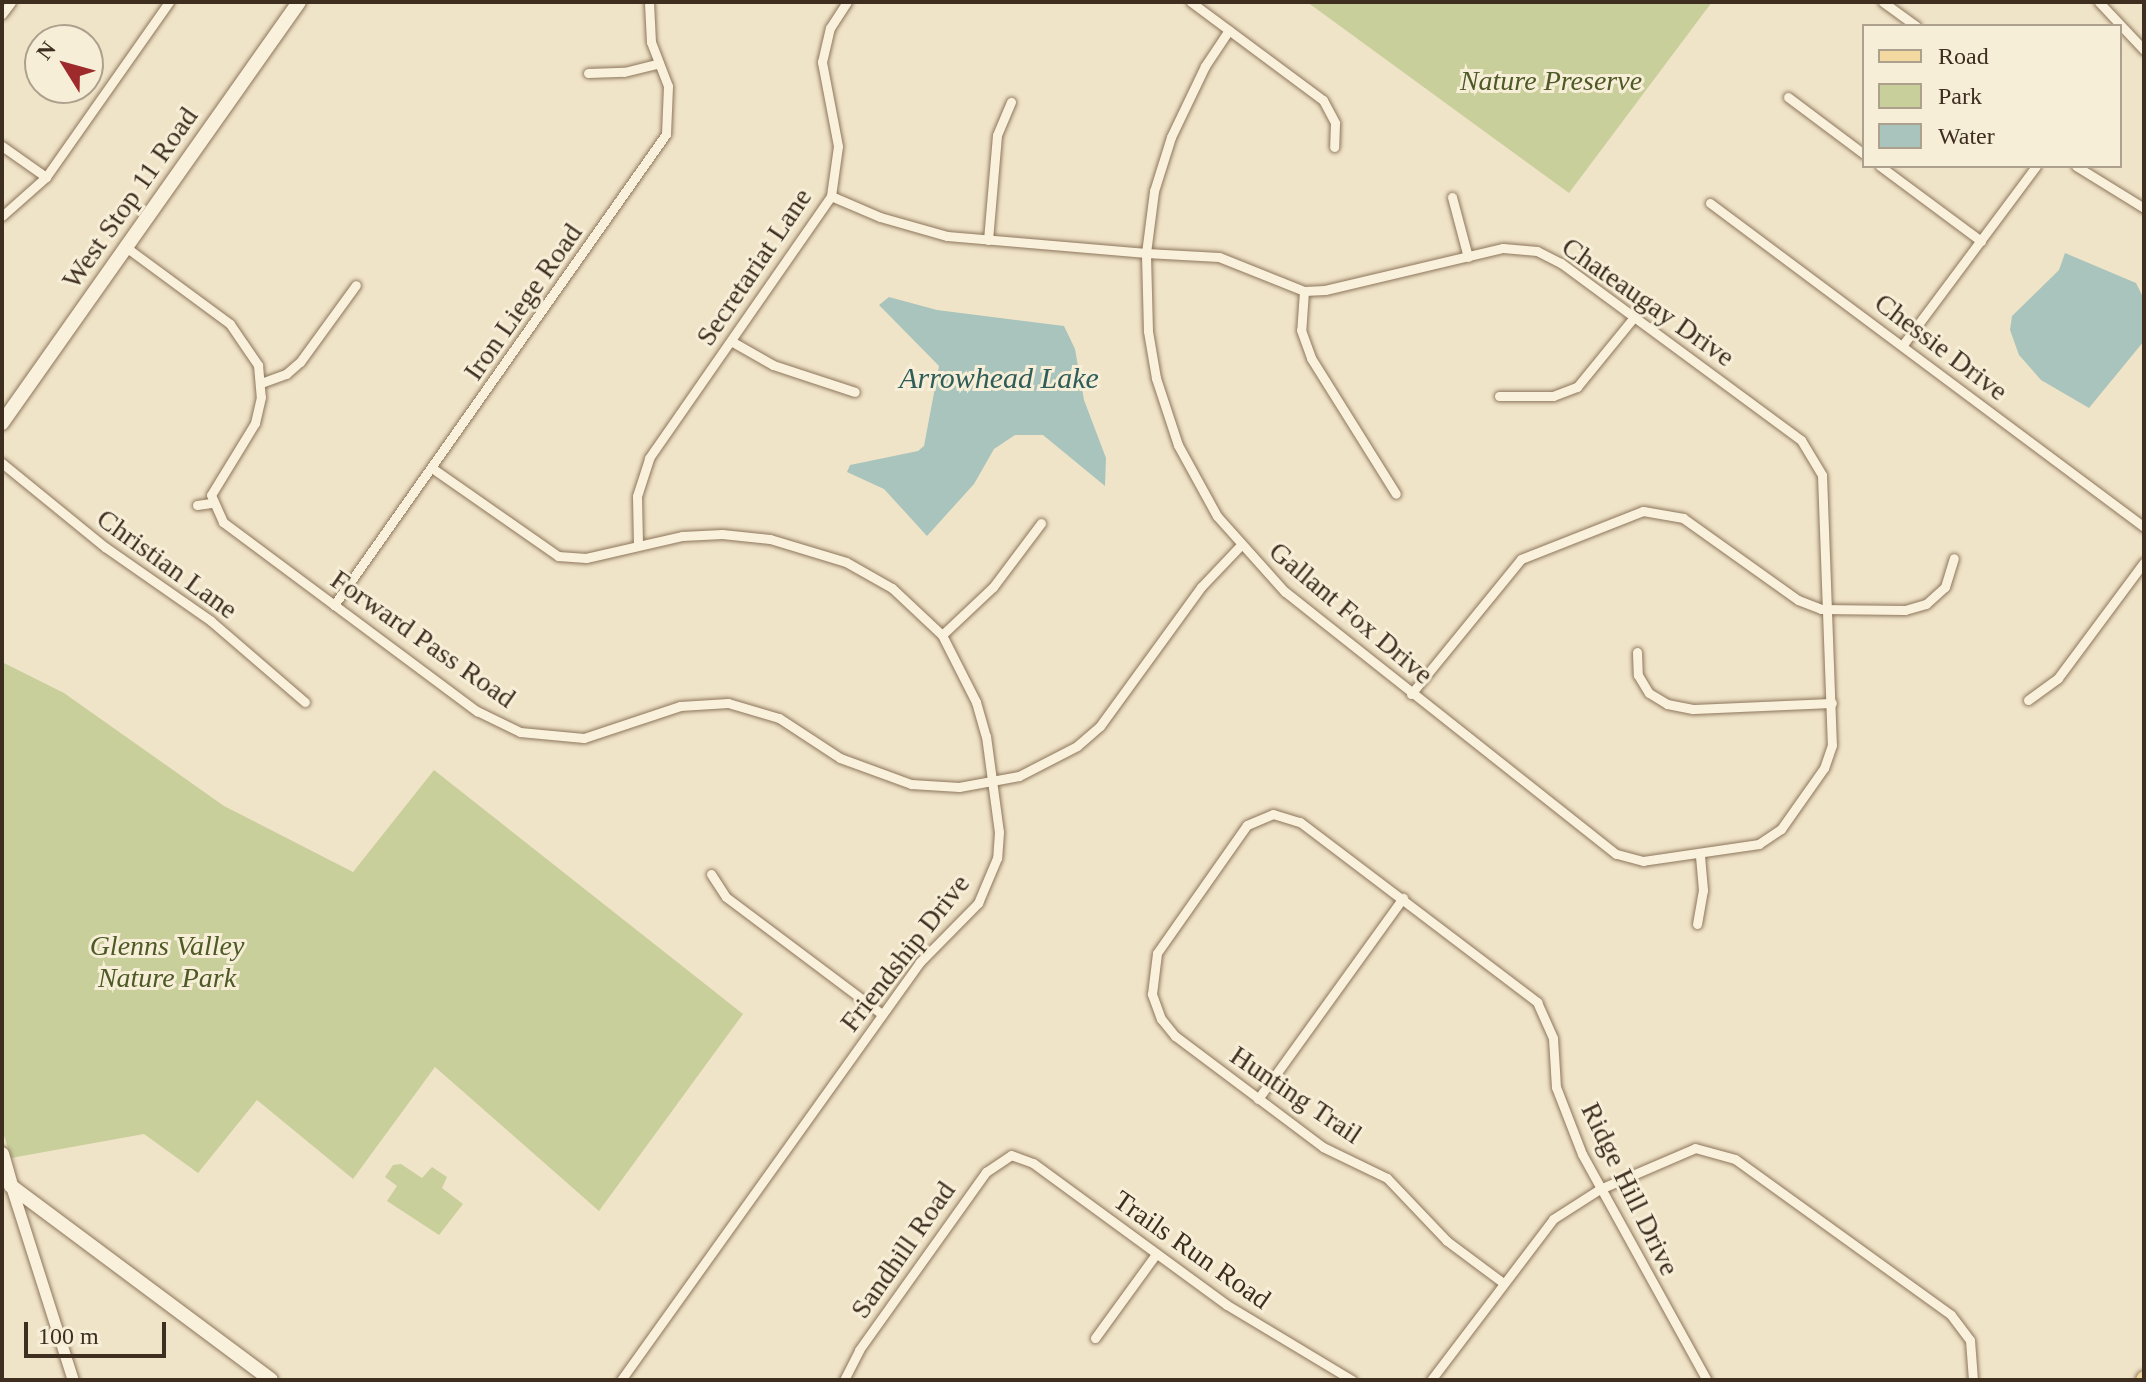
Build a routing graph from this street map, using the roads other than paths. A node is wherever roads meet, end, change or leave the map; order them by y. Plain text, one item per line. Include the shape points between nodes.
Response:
1 (11, 2) edge
2 (169, 2) edge
3 (299, 2) edge
4 (649, 2) edge
5 (847, 2) edge
6 (1191, 2) edge
7 (1883, 2) edge
8 (2099, 2) edge
9 (2, 14) edge
10 (1913, 24) edge
11 (2120, 24) edge
12 (2122, 27) edge
13 (1229, 30) junction
14 (2144, 50) edge
15 (659, 63) junction
16 (588, 73) dead end
17 (1788, 97) dead end
18 (1011, 102) dead end
19 (2, 146) edge
20 (1334, 147) dead end
21 (1862, 152) edge
22 (1883, 168) edge
23 (2035, 168) edge
24 (2079, 168) edge
25 (46, 177) junction
26 (831, 196) junction
27 (1452, 197) dead end
28 (1710, 203) dead end
29 (2144, 208) edge
30 (2, 216) edge
31 (988, 240) junction
32 (1981, 241) junction
33 (127, 248) junction
34 (1146, 253) junction
35 (1468, 257) junction
36 (356, 285) dead end
37 (1304, 291) junction
38 (1634, 317) junction
39 (731, 341) junction
40 (1902, 346) junction
41 (261, 383) junction
42 (855, 392) dead end
43 (1499, 396) dead end
44 (2, 423) edge
45 (2, 463) edge
46 (432, 468) junction
47 (1396, 494) dead end
48 (211, 503) junction
49 (197, 505) dead end
50 (1041, 523) dead end
51 (2144, 527) edge
52 (638, 544) junction
53 (1240, 546) junction
54 (1954, 558) dead end
55 (2144, 562) edge
56 (334, 605) junction
57 (1827, 610) junction
58 (942, 635) junction
59 (1637, 652) dead end
60 (1411, 694) junction
61 (2028, 700) dead end
62 (305, 702) dead end
63 (1832, 703) junction
64 (993, 783) junction
65 (1700, 856) junction
66 (711, 874) dead end
67 (1403, 898) junction
68 (1697, 924) dead end
69 (1152, 994) joint
70 (882, 1014) junction
71 (1258, 1099) junction
72 (2, 1154) edge
73 (1008, 1156) joint
74 (11, 1186) junction
75 (1600, 1189) junction
76 (1156, 1254) junction
77 (1502, 1282) junction
78 (1095, 1338) dead end
79 (1973, 1378) edge
80 (73, 1380) edge
81 (271, 1380) edge
82 (621, 1380) edge
83 (844, 1380) edge
84 (1352, 1380) edge
85 (1431, 1380) edge
86 (1707, 1380) edge

1 - 9 street
2 - 25 street
3 - 33 main road, West Stop 11 Road
4 - 15 street, Iron Liege Road via 648,25
5 - 26 street, Secretariat Lane via 830,28 822,62 838,146
6 - 13 street
7 - 10 street
8 - 11 street
12 - 14 street
13 - 20 street via 1323,100 1335,123
13 - 34 street, Gallant Fox Drive via 1171,137 1154,191
15 - 16 street via 624,72
15 - 46 street, Iron Liege Road via 668,86 666,134
17 - 21 street
18 - 31 street via 997,135
19 - 25 street
22 - 32 street
23 - 32 street
24 - 29 street via 2121,199
25 - 30 street
26 - 31 street, Chateaugay Drive via 912,228
26 - 39 street, Secretariat Lane
27 - 35 street
28 - 40 street, Chessie Drive
31 - 34 street, Chateaugay Drive
32 - 40 street
33 - 41 street via 230,324 248,345
33 - 44 main road, West Stop 11 Road
34 - 37 street, Chateaugay Drive via 1219,257
34 - 53 street, Gallant Fox Drive via 1148,331 1165,408 1195,480
35 - 37 street, Chateaugay Drive
35 - 38 street, Chateaugay Drive via 1503,248 1537,251
36 - 41 street via 300,362
37 - 47 street via 1301,330 1311,358
38 - 43 street via 1577,387 1553,396
38 - 57 street, Chateaugay Drive via 1814,454 1822,475
39 - 42 street via 773,365
39 - 52 street, Secretariat Lane via 649,458 637,496
40 - 51 street, Chessie Drive
41 - 48 street via 255,423 213,486
45 - 62 street, Christian Lane via 105,547 211,621
46 - 52 street, Friendship Drive via 558,556 586,558
46 - 56 street, Iron Liege Road
48 - 49 street
48 - 56 street, Forward Pass Road via 223,522
50 - 58 street via 993,587
52 - 58 street, Friendship Drive via 722,534 809,548 892,588
53 - 60 street, Gallant Fox Drive via 1285,592
53 - 64 street via 1201,587 1100,726 1043,767
54 - 57 street via 1945,587 1926,604 1905,610
55 - 61 street via 2058,678
56 - 64 street, Forward Pass Road via 477,711 520,732 584,738 680,706 728,703 779,718 840,758 881,776 933,787
57 - 60 street via 1798,600 1683,518 1643,511 1521,559
57 - 63 street, Chateaugay Drive
58 - 64 street, Friendship Drive via 976,702
59 - 63 street via 1638,675 1649,693 1667,704 1693,709
60 - 65 street, Gallant Fox Drive via 1616,854 1643,861
63 - 65 street, Chateaugay Drive via 1832,745 1824,768 1781,829 1759,844
64 - 70 street, Friendship Drive via 999,832 990,879 959,927 920,962
65 - 68 street
66 - 70 street via 726,897
67 - 69 street, Ridge Hill Drive via 1300,822 1270,814 1247,825 1165,937 1153,967
67 - 71 street
67 - 75 street, Ridge Hill Drive via 1537,1002 1553,1038 1556,1087
69 - 71 street, Hunting Trail via 1175,1036
70 - 82 street, Friendship Drive
71 - 77 street, Hunting Trail via 1323,1147 1387,1178 1447,1241
72 - 74 main road
73 - 76 street, Trails Run Road via 1033,1163
73 - 83 street, Sandhill Road via 986,1172 859,1350
74 - 80 street
74 - 81 main road
75 - 77 street via 1553,1219
75 - 79 street via 1677,1152 1695,1148 1726,1154 1951,1315 1970,1340
75 - 86 street, Ridge Hill Drive
76 - 78 street
76 - 84 street, Trails Run Road via 1262,1328
77 - 85 street

